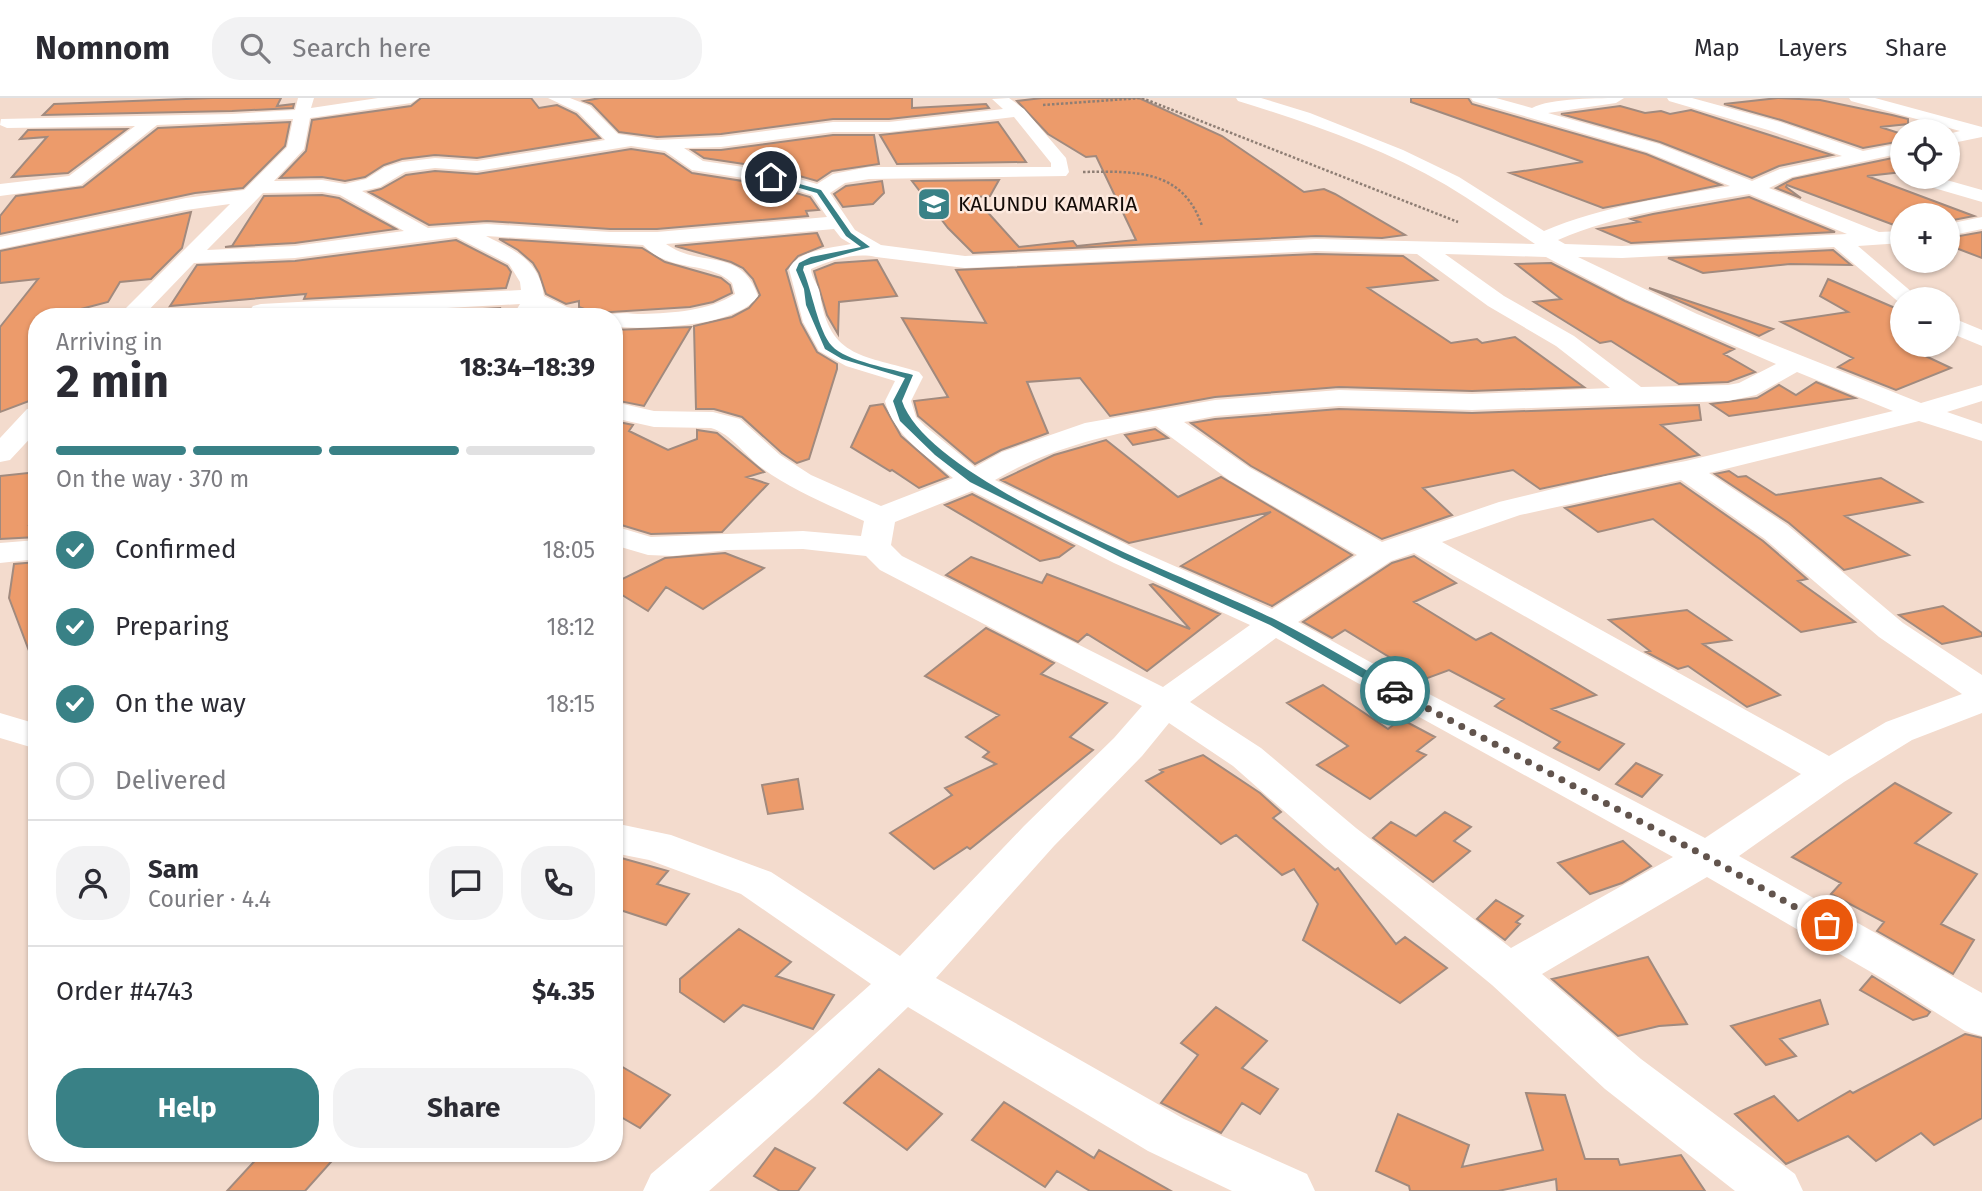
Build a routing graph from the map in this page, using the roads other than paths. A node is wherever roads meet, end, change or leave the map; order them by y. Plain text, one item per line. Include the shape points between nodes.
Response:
1 (411, 98) edge
2 (556, 98) edge
3 (998, 98) edge
4 (1244, 98) edge
5 (1479, 98) edge
6 (1616, 98) edge
7 (1675, 98) edge
8 (1857, 98) edge
9 (40, 104) dead end
10 (303, 106) edge
11 (1016, 110) junction
12 (1525, 111) junction
13 (153, 120) junction
14 (4, 124) edge
15 (1981, 132) edge
16 (1960, 136) edge
17 (626, 142) junction
18 (657, 144) junction
19 (1890, 151) edge
20 (1863, 157) junction
21 (1890, 168) edge
22 (1982, 185) edge
23 (1755, 187) junction
24 (1958, 189) edge
25 (345, 190) junction
26 (1961, 190) junction
27 (0, 191) edge
28 (254, 191) junction
29 (819, 191) junction
30 (1982, 196) edge
31 (15, 209) dead end
32 (36, 214) dead end
33 (839, 222) junction
34 (1982, 223) edge
35 (1960, 228) edge
36 (57, 230) junction
37 (459, 230) junction
38 (424, 234) junction
39 (649, 239) junction
40 (1890, 239) edge
41 (1880, 240) junction
42 (1841, 242) junction
43 (0, 243) edge
44 (867, 247) junction
45 (1421, 247) junction
46 (1552, 247) junction
47 (187, 257) junction
48 (1895, 287) edge
49 (530, 304) edge
50 (138, 308) edge
51 (423, 308) edge
52 (623, 320) edge
53 (1960, 329) edge
54 (1982, 339) edge
55 (1796, 363) junction
56 (1982, 393) edge
57 (1635, 395) junction
58 (623, 412) edge
59 (1917, 412) junction
60 (1161, 417) junction
61 (28, 424) edge
62 (1982, 433) edge
63 (0, 454) edge
64 (1686, 470) junction
65 (973, 480) junction
66 (878, 532) junction
67 (623, 538) edge
68 (1415, 540) junction
69 (28, 550) edge
70 (0, 553) edge
71 (1380, 554) junction
72 (1274, 623) junction
73 (1982, 691) edge
74 (1982, 700) edge
75 (1165, 703) junction
76 (0, 724) edge
77 (28, 734) edge
78 (1830, 773) junction
79 (623, 840) edge
80 (1707, 857) junction
81 (1508, 972) junction
82 (904, 982) junction
83 (1982, 1017) edge
84 (670, 1191) edge
85 (1288, 1191) edge
86 (1776, 1191) edge

1 - 10 street
2 - 17 street via 584,109 613,138
3 - 11 street
4 - 46 street via 1304,116 1397,154 1452,181
5 - 12 street
6 - 12 street
7 - 20 street
8 - 15 street
9 - 14 street
10 - 13 street
10 - 28 street via 295,149
11 - 18 street via 909,132 833,127 720,142
11 - 29 street via 1059,162 1060,172 924,164 840,178
12 - 23 street via 1615,136
13 - 14 street
13 - 27 street via 74,181
15 - 16 street
17 - 18 street
17 - 25 street via 477,166 435,163 402,167 373,183
18 - 29 street via 670,147 698,166 771,177
19 - 20 street
20 - 21 street
20 - 23 street via 1786,173
22 - 26 street
23 - 41 street
23 - 46 street via 1644,207 1571,227
24 - 26 street
25 - 28 street via 322,186
25 - 38 street
26 - 30 street
27 - 31 street
28 - 36 street
28 - 47 street
29 - 33 street
32 - 36 street
33 - 39 street
33 - 44 street
34 - 35 street
36 - 43 street
37 - 38 street
37 - 39 street
37 - 49 street via 517,260 531,282
38 - 47 street via 295,252
39 - 52 street via 660,252 675,259 733,270 746,285 747,296 740,304 688,316
40 - 41 street
41 - 42 street
42 - 46 street via 1622,252
42 - 48 street
44 - 45 street via 965,262 1316,245
44 - 65 street via 801,265 820,332 828,347 845,357 910,377 898,401 904,419
45 - 46 street
45 - 57 street via 1496,301 1565,341
46 - 55 street via 1591,275
47 - 50 street
49 - 51 street
53 - 54 street
55 - 57 street via 1747,389 1728,393
55 - 59 street
56 - 59 street
57 - 60 street via 1472,402 1316,399
58 - 66 street via 730,425 770,461
59 - 62 street
59 - 64 street
60 - 65 street via 1058,440
60 - 71 street via 1246,481
61 - 63 street
64 - 68 street via 1510,508
64 - 73 street via 1776,532 1891,630
65 - 66 street
65 - 72 street
66 - 67 street via 673,547
66 - 75 street via 891,563
68 - 71 street
68 - 78 street
69 - 70 street
71 - 72 street
72 - 75 street
72 - 80 street
74 - 78 street via 1899,731
75 - 81 street via 1247,757
75 - 82 street
76 - 77 street
78 - 80 street
79 - 82 street via 656,846 756,883
80 - 81 street
80 - 83 street
81 - 86 street via 1623,1074
82 - 84 street
82 - 85 street via 1166,1135

